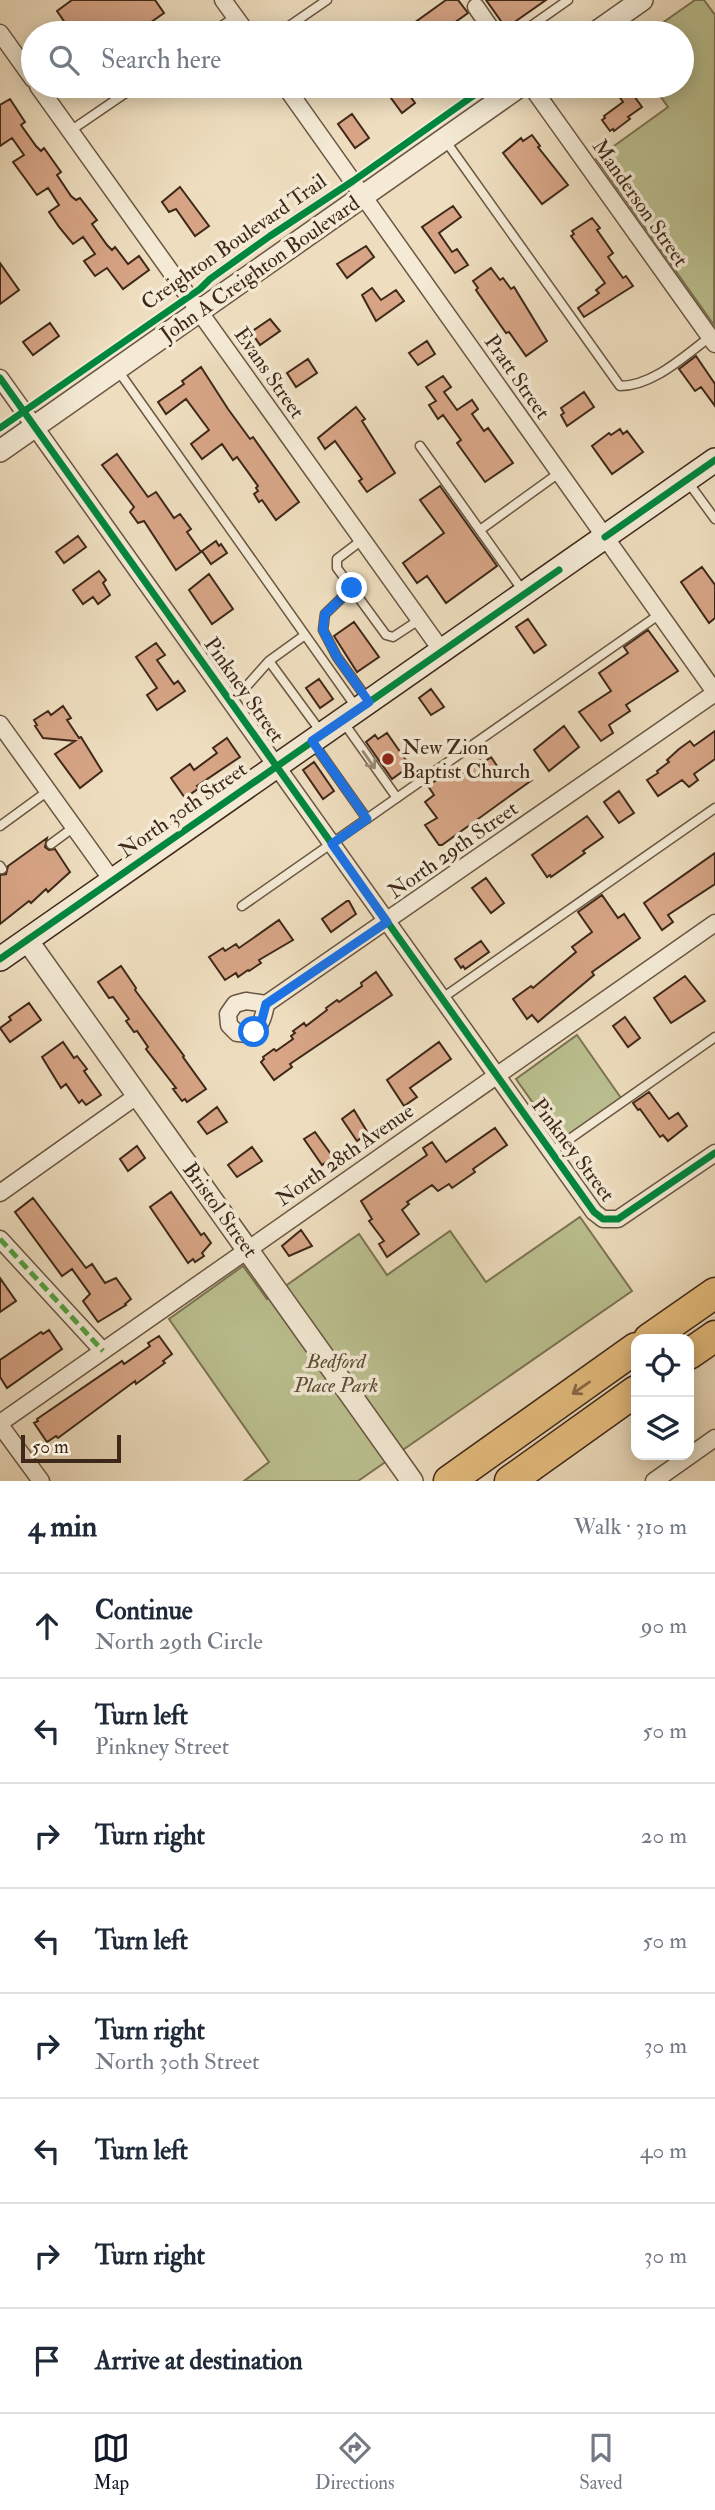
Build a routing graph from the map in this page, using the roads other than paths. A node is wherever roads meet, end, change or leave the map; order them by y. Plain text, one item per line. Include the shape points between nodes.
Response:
1 (223, 0) edge
2 (327, 0) edge
3 (568, 0) edge
4 (642, 0) edge
5 (474, 4) edge
6 (235, 17) junction
7 (229, 21) edge
8 (238, 21) edge
9 (296, 21) edge
10 (486, 21) edge
11 (538, 21) edge
12 (612, 21) edge
13 (0, 33) edge
14 (21, 62) edge
15 (47, 98) edge
16 (118, 98) edge
17 (294, 98) edge
18 (503, 98) edge
19 (540, 98) edge
20 (70, 131) junction
21 (445, 139) junction
22 (363, 196) junction
23 (199, 311) junction
24 (713, 341) edge
25 (117, 369) junction
26 (0, 378) edge
27 (35, 427) junction
28 (421, 446) dead end
29 (0, 451) edge
30 (715, 460) edge
31 (559, 473) junction
32 (687, 480) junction
33 (715, 519) edge
34 (480, 530) junction
35 (605, 537) junction
36 (362, 541) junction
37 (352, 588) junction
38 (525, 593) junction
39 (660, 614) junction
40 (419, 620) junction
41 (305, 635) junction
42 (442, 651) junction
43 (269, 661) junction
44 (715, 692) edge
45 (229, 699) junction
46 (356, 711) junction
47 (0, 724) edge
48 (317, 738) junction
49 (277, 766) junction
50 (48, 791) junction
51 (397, 799) junction
52 (715, 808) edge
53 (367, 819) junction
54 (0, 827) edge
55 (74, 827) junction
56 (51, 844) dead end
57 (332, 844) junction
58 (112, 880) junction
59 (242, 906) dead end
60 (387, 922) junction
61 (715, 923) edge
62 (27, 940) junction
63 (0, 958) edge
64 (441, 999) junction
65 (266, 1004) dead end
66 (715, 1037) edge
67 (496, 1076) junction
68 (138, 1096) junction
69 (551, 1152) junction
70 (715, 1153) edge
71 (0, 1193) edge
72 (0, 1239) edge
73 (247, 1249) junction
74 (715, 1293) edge
75 (656, 1334) edge
76 (715, 1336) edge
77 (103, 1351) junction
78 (694, 1351) edge
79 (631, 1352) edge
80 (631, 1395) edge
81 (0, 1424) edge
82 (715, 1438) edge
83 (41, 1481) edge
84 (412, 1481) edge
85 (449, 1481) edge
86 (510, 1481) edge
87 (654, 1481) edge

1 - 6 street
2 - 9 lane
3 - 11 lane
4 - 12 street
5 - 10 street
6 - 7 lane
6 - 8 street
13 - 14 street
15 - 20 street, Evans Street
16 - 20 lane
17 - 22 street, Pratt Street
18 - 21 street, John A Creighton Boulevard
19 - 24 street, Manderson Street
20 - 23 street, Evans Street
21 - 22 street, John A Creighton Boulevard
21 - 24 lane via 620,386 632,386 659,373
22 - 23 street, John A Creighton Boulevard
22 - 31 street, Pratt Street
23 - 25 street, John A Creighton Boulevard
23 - 36 street, Evans Street
25 - 27 street, John A Creighton Boulevard
25 - 41 lane
26 - 27 street, Pinkney Street
27 - 29 street, John A Creighton Boulevard
27 - 45 street, Pinkney Street
28 - 34 lane
30 - 32 main road, North 30th Street
31 - 34 lane
31 - 35 street, Pratt Street
32 - 33 lane
32 - 35 main road, North 30th Street
34 - 38 lane
35 - 38 main road, North 30th Street
35 - 39 street, Pratt Street
36 - 37 lane via 337,559 337,568
36 - 40 street, Evans Street
37 - 40 lane via 386,635 393,637
37 - 46 lane via 325,614 323,630
38 - 42 main road, North 30th Street
39 - 44 street, Pratt Street
39 - 51 lane
40 - 42 street, Evans Street
41 - 43 lane
41 - 46 lane
42 - 46 main road, North 30th Street
43 - 45 lane
43 - 48 lane
44 - 60 street, North 29th Street
45 - 49 street, Pinkney Street
46 - 48 main road, North 30th Street
46 -> 51 lane
47 - 50 street
48 - 49 main road, North 30th Street
48 - 53 lane
49 - 57 street, Pinkney Street
49 - 58 main road, North 30th Street
50 - 54 lane
50 - 55 street
51 - 53 lane
52 - 64 lane
53 - 57 lane
55 - 56 lane
55 - 58 street
57 - 59 lane
57 - 60 street, Pinkney Street
58 - 62 main road, North 30th Street
60 - 64 street, Pinkney Street
60 - 65 street, North 29th Street
61 - 67 street, North 28th Avenue
62 - 63 main road, North 30th Street
62 - 68 street, Bristol Street
64 - 67 street, Pinkney Street
66 - 69 lane
67 - 69 street, Pinkney Street
67 - 73 street, North 28th Avenue
68 - 71 street
68 - 73 street, Bristol Street
69 - 70 street, Pinkney Street via 594,1212 610,1220 624,1216
72 - 77 street
73 - 77 street, North 28th Avenue
73 - 84 street, Bristol Street
74 - 75 highway
76 - 78 highway
77 - 81 street, North 28th Avenue
79 -> 85 highway
80 - 86 highway
81 - 83 street
82 - 87 street

